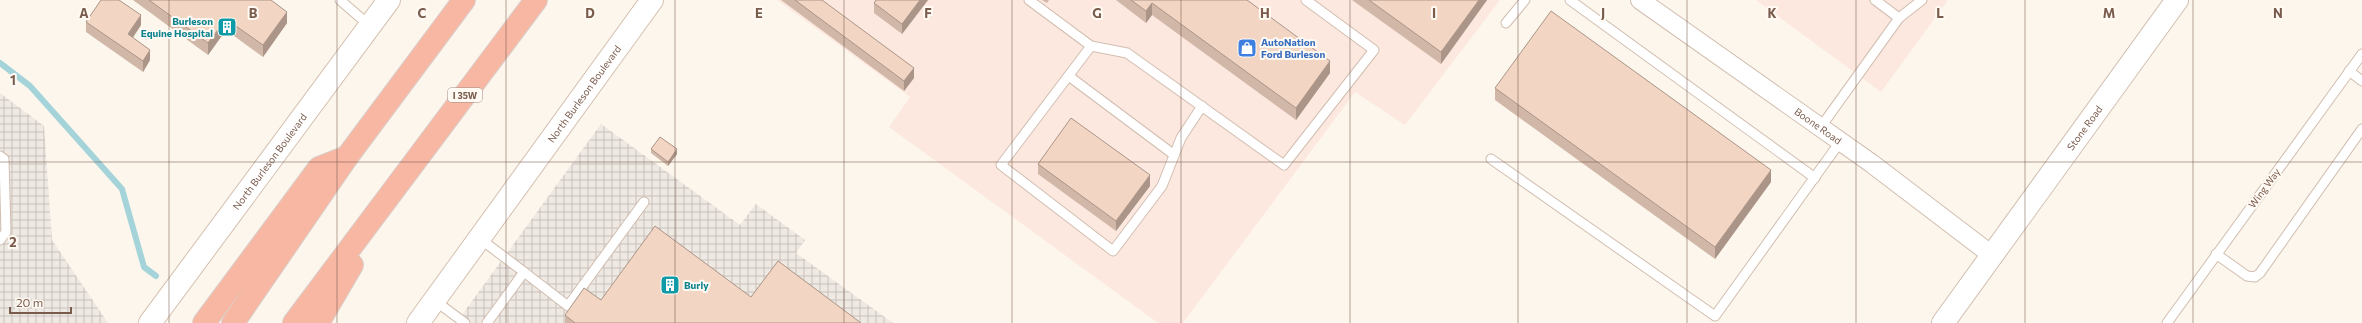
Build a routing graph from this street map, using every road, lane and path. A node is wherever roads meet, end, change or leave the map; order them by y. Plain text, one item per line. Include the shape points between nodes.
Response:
1 (340, 0) edge
2 (389, 0) edge
3 (464, 0) edge
4 (536, 0) edge
5 (652, 0) edge
6 (1029, 0) edge
7 (1306, 0) edge
8 (1525, 0) edge
9 (1570, 0) edge
10 (1640, 0) edge
11 (1875, 0) edge
12 (1922, 0) edge
13 (2177, 0) edge
14 (1899, 18) junction
15 (1506, 23) dead end
16 (370, 26) junction
17 (1091, 46) junction
18 (2362, 54) edge
19 (2349, 71) junction
20 (1070, 77) junction
21 (2362, 81) edge
22 (1202, 106) junction
23 (1820, 128) junction
24 (2362, 129) edge
25 (1840, 142) junction
26 (1173, 154) junction
27 (0, 156) edge
28 (347, 158) junction
29 (1491, 159) dead end
30 (1815, 178) junction
31 (394, 190) junction
32 (644, 202) dead end
33 (479, 238) junction
34 (0, 240) edge
35 (2216, 254) junction
36 (1993, 256) junction
37 (524, 272) junction
38 (434, 300) junction
39 (150, 323) edge
40 (204, 323) edge
41 (233, 323) edge
42 (294, 323) edge
43 (318, 323) edge
44 (418, 323) edge
45 (465, 323) edge
46 (487, 323) edge
47 (1943, 323) edge
48 (2167, 323) edge

1 - 16 lane
2 - 16 main road, North Burleson Boulevard
3 - 28 highway
4 - 31 highway, I 35W
5 - 33 main road, North Burleson Boulevard
6 - 17 lane
7 - 22 lane via 1374,50 1284,165
8 - 15 lane
9 - 30 lane
10 - 23 street, Boone Road
11 - 14 lane
12 - 14 lane
13 - 36 main road, Stone Road
14 - 23 lane
16 - 39 main road, North Burleson Boulevard
17 - 20 lane
17 - 22 lane via 1127,53
18 - 19 lane, Wing Way
19 - 21 lane
19 - 35 lane, Wing Way
20 - 26 lane
20 - 26 lane via 1001,165 1113,251 1162,186
22 - 26 lane
23 - 25 street, Boone Road
24 - 35 lane via 2260,273 2255,277 2247,276
25 - 30 lane
25 - 36 street, Boone Road
27 - 34 lane via 4,159 6,232
28 - 40 highway via 319,168
28 - 41 highway
29 - 30 lane via 1715,316
31 - 42 highway, I 35W
31 - 43 highway
32 - 37 lane via 568,306
33 - 37 lane
33 - 38 main road, North Burleson Boulevard
35 - 48 lane, Wing Way
36 - 47 main road, Stone Road
37 - 46 lane
38 - 44 main road, North Burleson Boulevard
38 - 45 lane

